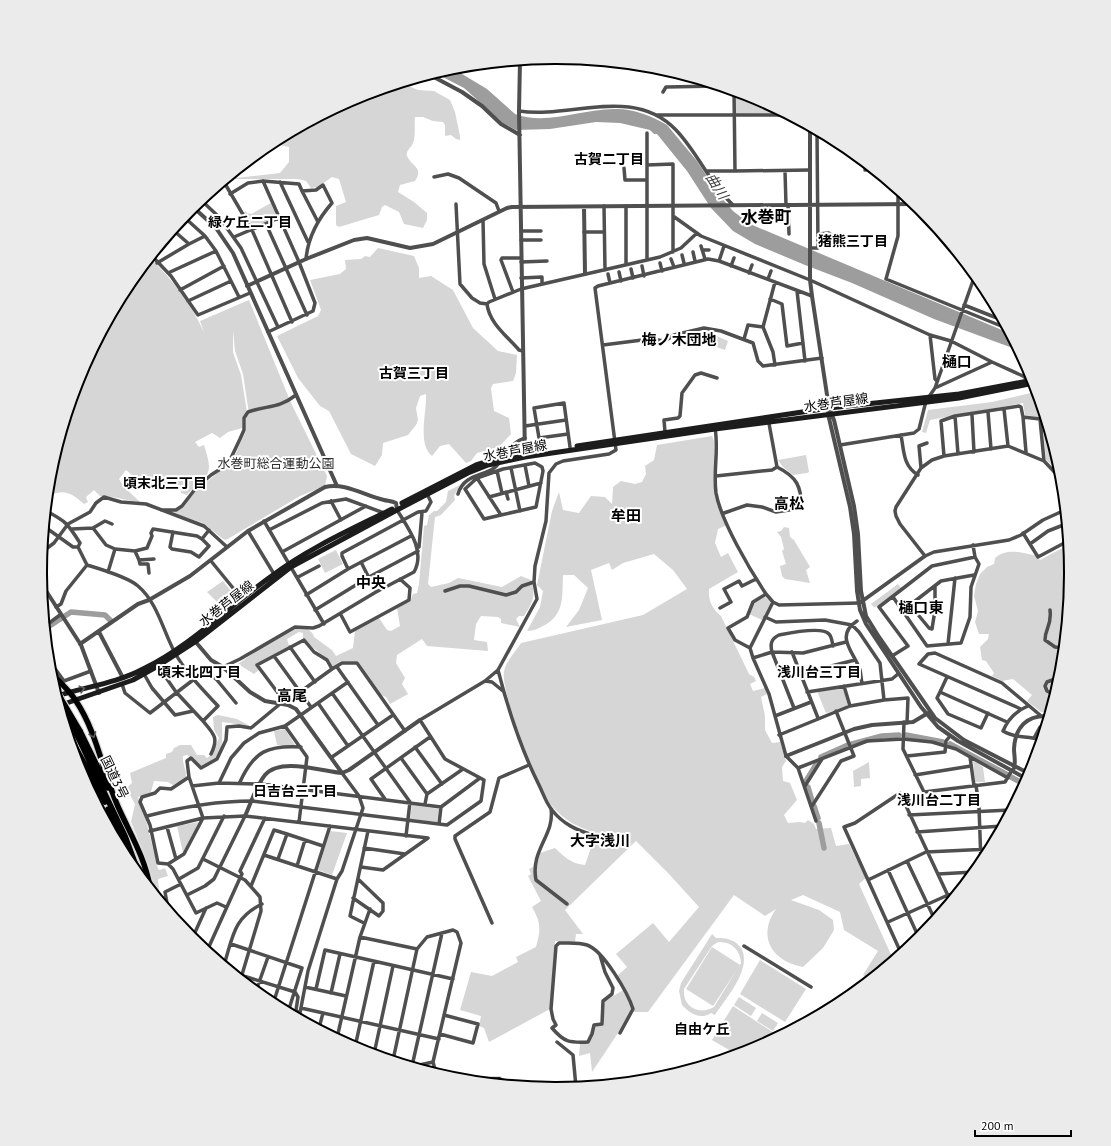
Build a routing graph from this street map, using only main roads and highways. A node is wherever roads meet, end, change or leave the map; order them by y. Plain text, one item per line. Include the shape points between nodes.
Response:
1 (1027, 383) edge
2 (715, 427) junction
3 (615, 442) junction
4 (525, 455) junction
5 (398, 508) junction
6 (290, 566) junction
7 (194, 640) junction
8 (176, 653) junction
9 (59, 682) edge
10 (68, 693) junction
11 (62, 695) edge
12 (76, 700) junction
13 (64, 705) edge
14 (65, 707) edge
15 (67, 716) edge
16 (78, 732) junction
17 (84, 763) edge
18 (120, 810) junction
19 (119, 833) edge
20 (129, 849) edge
21 (142, 869) edge
22 (148, 878) edge

1 - 2 main road, 水巻芦屋線 via 927,399
2 - 3 main road, 水巻芦屋線
2 - 3 main road, 水巻芦屋線 via 665,432
3 - 4 main road, 水巻芦屋線
3 - 4 main road, 水巻芦屋線
4 - 5 main road, 水巻芦屋線 via 477,468
4 - 5 main road, 水巻芦屋線 via 487,460 466,469
5 - 6 main road, 水巻芦屋線
5 - 6 main road, 水巻芦屋線 via 316,548
6 - 7 main road, 水巻芦屋線
6 - 7 main road, 水巻芦屋線 via 274,574
7 - 8 main road, 水巻芦屋線
10 -> 8 main road, 水巻芦屋線 via 123,678
8 - 12 main road, 水巻芦屋線 via 144,674
9 - 10 highway
10 - 11 main road, 水巻芦屋線
10 - 12 highway
12 - 13 main road, 水巻芦屋線
12 -> 18 highway via 92,732
14 - 16 highway, 国道3号, bridge
15 - 16 highway, 国道3号, bridge
16 - 18 highway, 国道3号
16 - 20 highway, 国道3号
17 - 19 highway
18 - 21 highway, 国道3号
18 - 22 highway via 137,843

